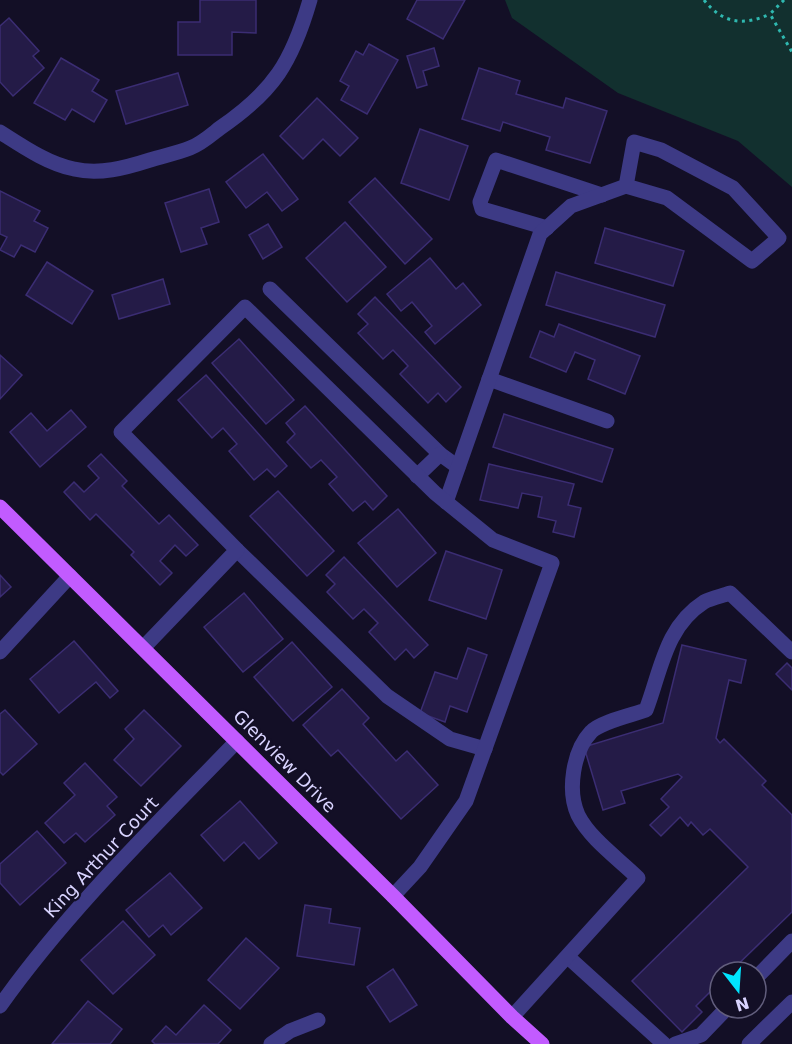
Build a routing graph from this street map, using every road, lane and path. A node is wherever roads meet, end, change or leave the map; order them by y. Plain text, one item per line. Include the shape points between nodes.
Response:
1 (310, 0) edge
2 (704, 0) edge
3 (784, 0) edge
4 (770, 14) junction
5 (792, 52) edge
6 (0, 132) edge
7 (626, 186) junction
8 (602, 195) junction
9 (547, 228) junction
10 (270, 289) dead end
11 (489, 379) junction
12 (607, 421) dead end
13 (440, 454) junction
14 (458, 467) junction
15 (417, 476) junction
16 (446, 502) junction
17 (0, 507) edge
18 (237, 550) junction
19 (70, 576) junction
20 (143, 648) junction
21 (0, 652) edge
22 (792, 652) edge
23 (237, 741) junction
24 (485, 750) junction
25 (393, 896) junction
26 (792, 941) edge
27 (568, 957) junction
28 (768, 966) edge
29 (792, 1002) edge
30 (0, 1006) edge
31 (512, 1017) junction
32 (318, 1020) dead end
33 (715, 1020) edge
34 (271, 1044) edge
35 (542, 1044) edge
36 (664, 1044) edge
37 (675, 1044) edge
38 (749, 1044) edge

1 - 6 street via 299,38 264,93 251,107 192,148 124,168 93,172 72,169
2 - 4 path via 729,21 755,21
3 - 4 path
4 - 5 path
7 - 7 street via 667,198 752,261 779,238 733,188 661,150 634,142
7 - 8 street
8 - 9 street via 571,206
8 - 9 street via 496,160 480,202 482,209
9 - 11 street via 540,234
10 - 13 street
11 - 12 street
11 - 14 street
13 - 14 street
13 - 15 street
14 - 16 street
15 - 16 street
15 - 18 street via 245,307 121,432
16 - 24 street via 493,540 552,563
17 - 19 main road, Glenview Drive
18 - 20 street
18 - 24 street via 387,696 450,739
19 - 20 main road, Glenview Drive
19 - 21 street
20 - 23 main road, Glenview Drive
22 - 27 street via 730,593 704,602 674,631 664,650 646,710 591,731 576,754 573,787 578,814 638,878
23 - 25 main road, Glenview Drive
23 - 30 street, King Arthur Court via 75,910
24 - 25 street via 466,801 420,867
25 - 31 main road, Glenview Drive
26 - 28 street
27 - 31 street
27 - 36 street
29 - 38 street
31 - 35 main road, Glenview Drive
32 - 34 street
33 - 37 street via 701,1035

